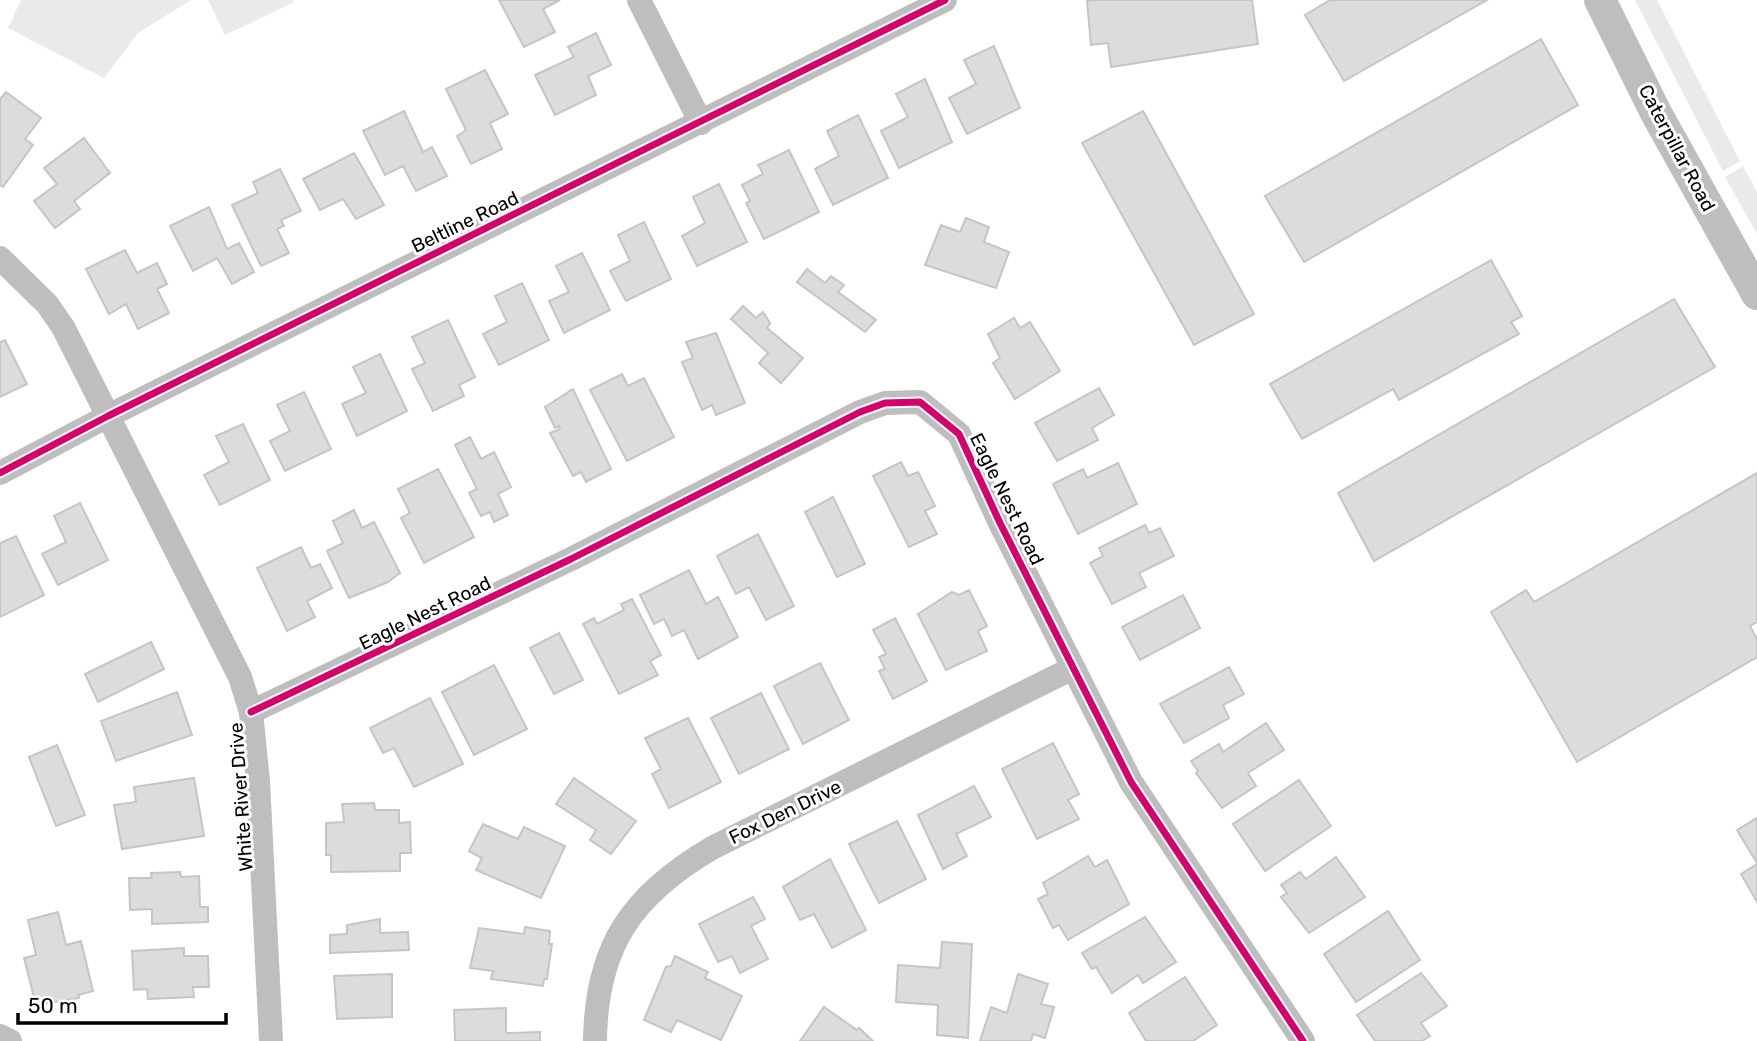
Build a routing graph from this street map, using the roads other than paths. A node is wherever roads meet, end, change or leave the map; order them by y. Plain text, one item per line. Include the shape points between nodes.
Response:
1 (639, 0) edge
2 (945, 0) edge
3 (1600, 0) edge
4 (701, 123) junction
5 (0, 258) edge
6 (1757, 294) edge
7 (108, 416) junction
8 (0, 473) edge
9 (1073, 668) junction
10 (251, 712) junction
11 (0, 1036) edge
12 (10, 1041) edge
13 (271, 1041) edge
14 (595, 1041) edge
15 (1303, 1041) edge

1 - 4 street
2 - 4 street, Beltline Road
3 - 6 street, Caterpillar Road via 1656,113
4 - 7 street, Beltline Road
5 - 7 street, White River Drive via 47,304 63,327
7 - 8 street, Beltline Road
7 - 10 street, White River Drive via 240,677
9 - 10 street, Eagle Nest Road via 959,434 920,402 902,400 852,415 570,559
9 - 14 street, Fox Den Drive via 675,870 630,918 603,966
9 - 15 street, Eagle Nest Road via 1131,782
10 - 13 street, White River Drive
11 - 12 street

